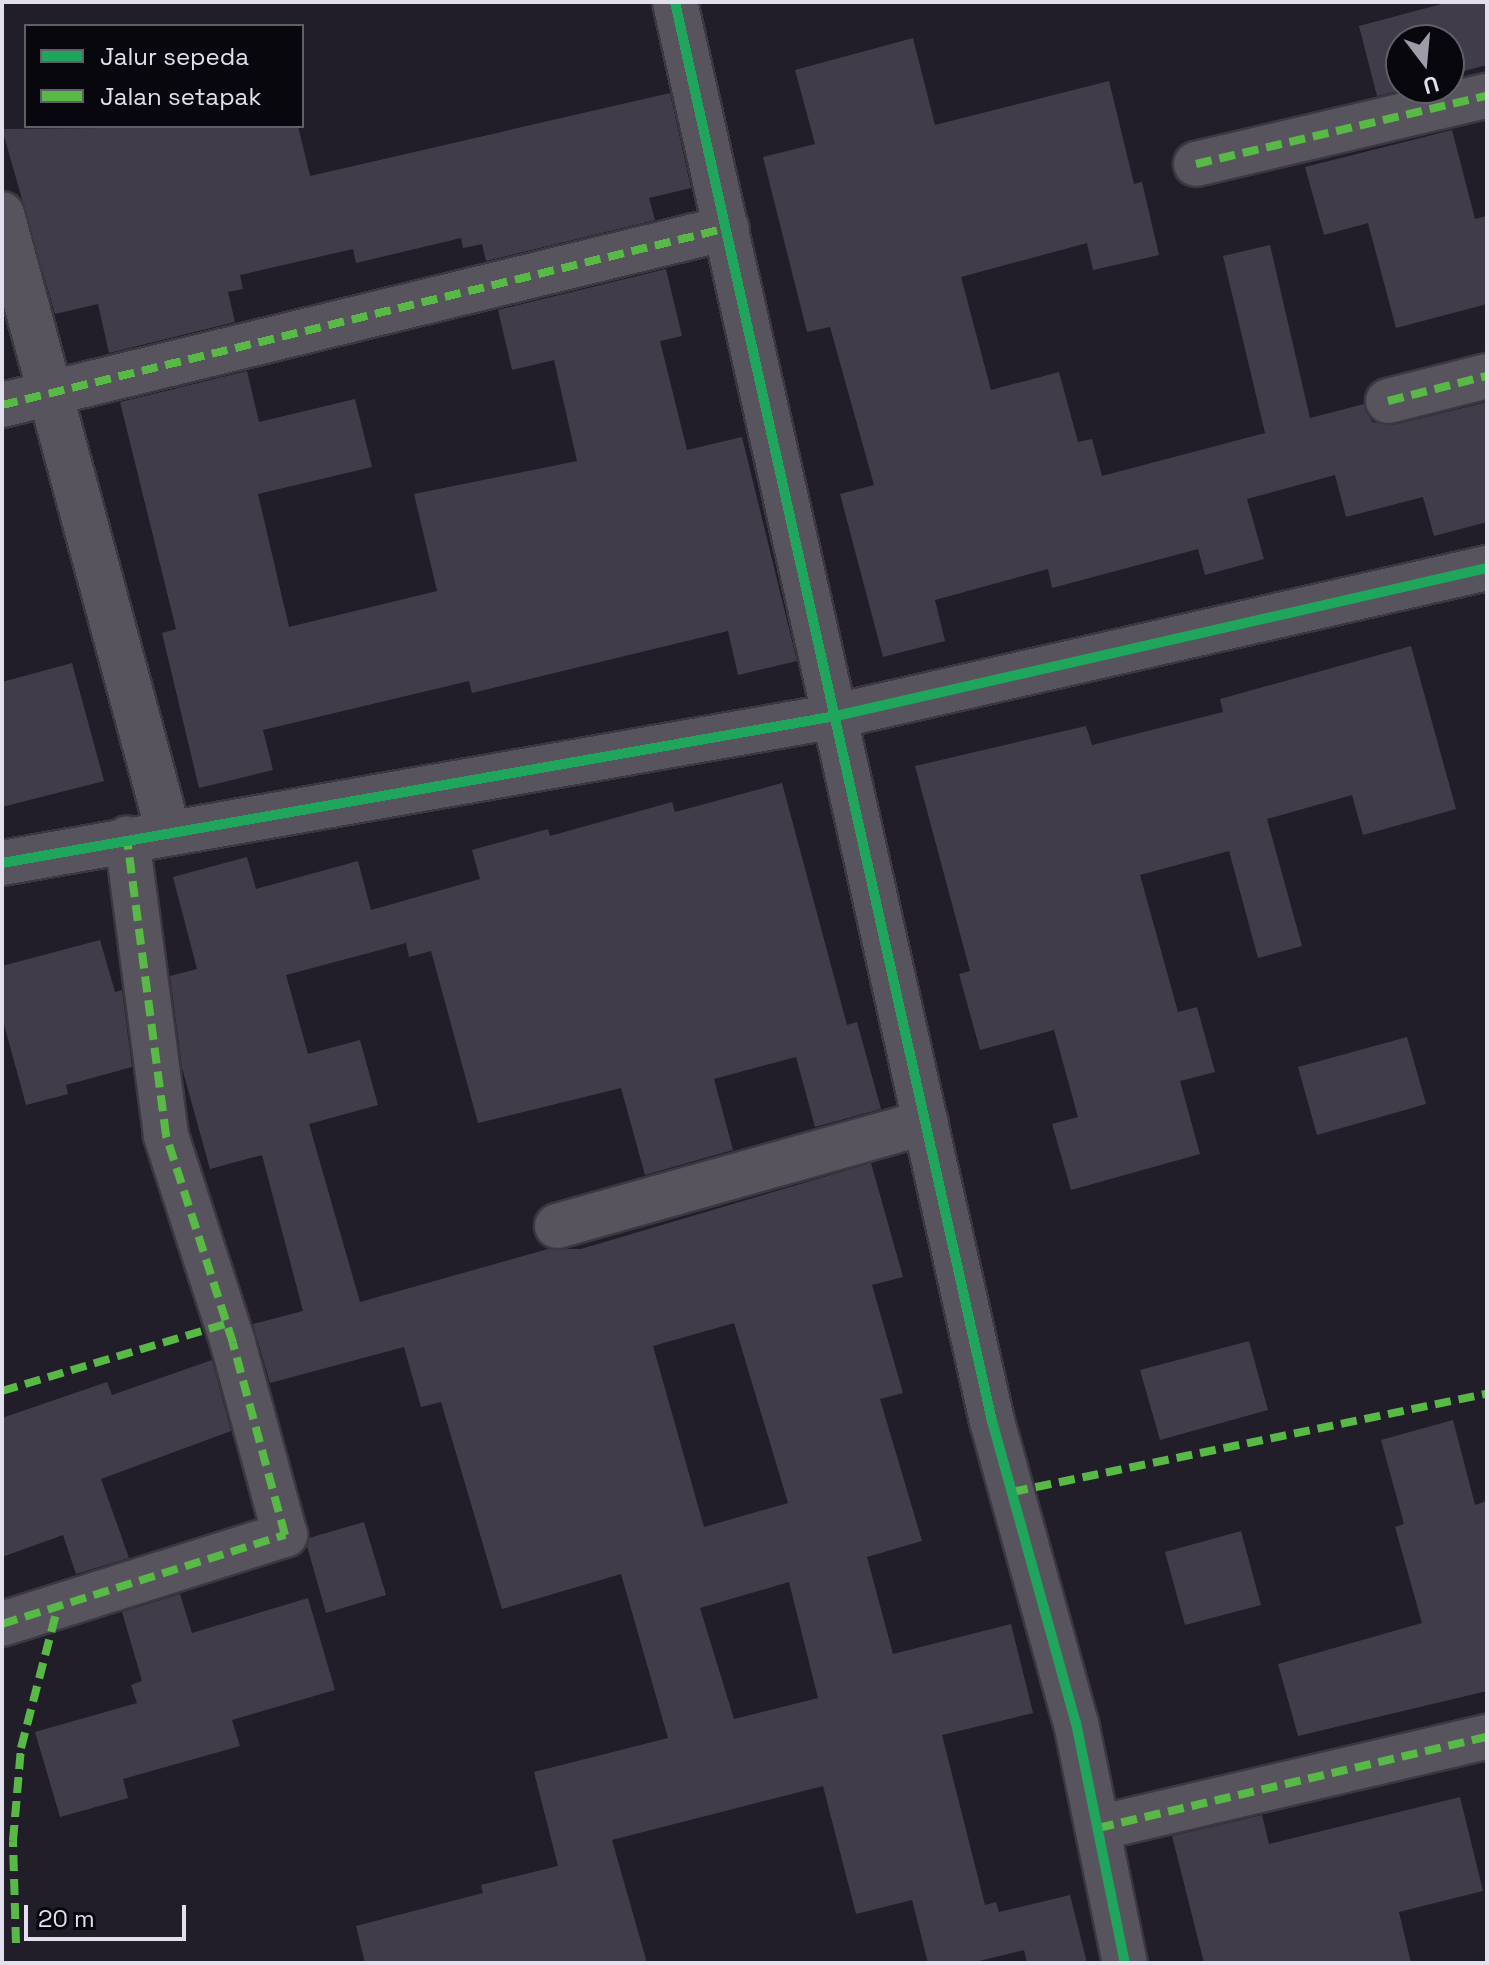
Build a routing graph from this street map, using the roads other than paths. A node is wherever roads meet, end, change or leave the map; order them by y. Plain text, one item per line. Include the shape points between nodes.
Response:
1 (675, 2) edge
2 (1487, 96) edge
3 (1196, 164) dead end
4 (2, 214) edge
5 (727, 228) junction
6 (1487, 376) edge
7 (52, 395) junction
8 (1388, 401) dead end
9 (2, 405) edge
10 (1487, 568) edge
11 (836, 716) junction
12 (148, 835) junction
13 (2, 863) edge
14 (926, 1122) junction
15 (557, 1226) dead end
16 (2, 1624) edge
17 (1487, 1737) edge
18 (1098, 1828) junction
19 (1125, 1963) edge

1 - 5 street
2 - 3 street
4 - 7 street
5 - 7 street
5 - 11 street
6 - 8 street
7 - 9 street
7 - 12 street
10 - 11 street
11 - 12 street
11 - 14 street
12 - 13 street
12 - 16 street via 166,1135 233,1343 285,1535
14 - 15 street
14 - 18 street via 992,1421 1076,1723
17 - 18 street
18 - 19 street

